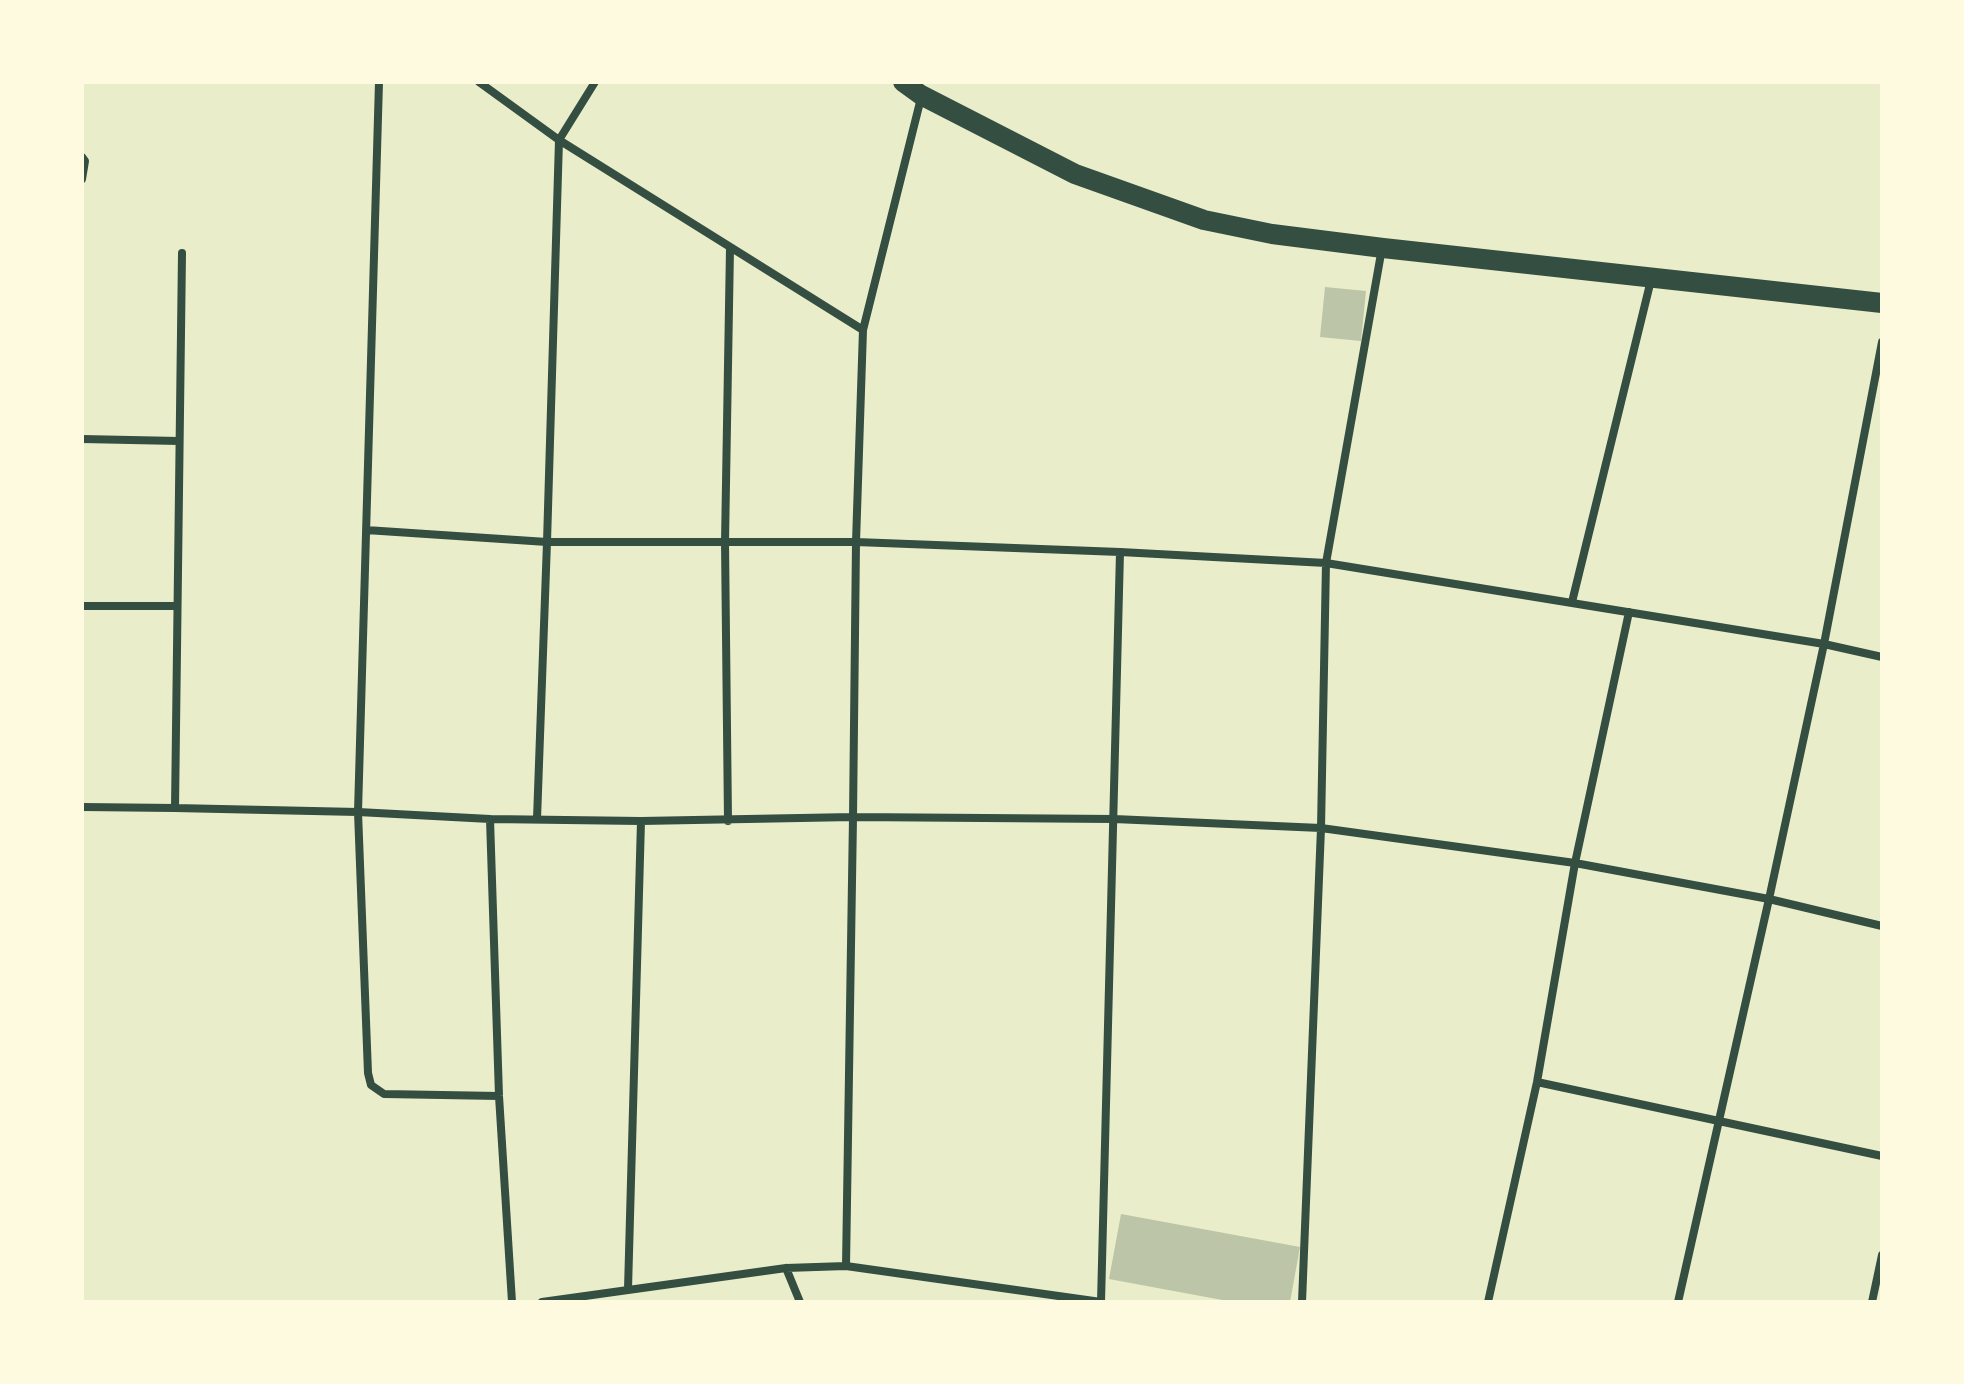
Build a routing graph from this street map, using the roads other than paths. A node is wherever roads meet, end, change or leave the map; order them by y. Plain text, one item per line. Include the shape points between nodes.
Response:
1 (379, 82) edge
2 (479, 82) edge
3 (595, 82) edge
4 (903, 82) edge
5 (921, 95) junction
6 (559, 140) junction
7 (82, 157) edge
8 (82, 179) edge
9 (730, 248) junction
10 (1383, 248) junction
11 (182, 253) dead end
12 (1652, 277) junction
13 (1882, 303) edge
14 (863, 330) junction
15 (1882, 342) edge
16 (82, 439) edge
17 (179, 441) junction
18 (366, 530) junction
19 (547, 542) junction
20 (725, 542) junction
21 (856, 542) junction
22 (1120, 552) junction
23 (1326, 563) junction
24 (1572, 602) junction
25 (82, 606) edge
26 (177, 606) junction
27 (1629, 612) junction
28 (1824, 644) junction
29 (1882, 657) edge
30 (82, 807) edge
31 (175, 808) junction
32 (358, 812) junction
33 (853, 817) junction
34 (490, 819) junction
35 (537, 819) junction
36 (1114, 819) junction
37 (641, 821) junction
38 (728, 821) junction
39 (1321, 828) junction
40 (1575, 863) junction
41 (1769, 899) junction
42 (1882, 926) edge
43 (1537, 1082) junction
44 (499, 1096) junction
45 (1719, 1121) junction
46 (1882, 1156) edge
47 (1882, 1255) edge
48 (846, 1266) junction
49 (786, 1268) junction
50 (628, 1289) junction
51 (512, 1302) edge
52 (542, 1302) edge
53 (800, 1302) edge
54 (1101, 1302) edge
55 (1302, 1302) edge
56 (1488, 1302) edge
57 (1678, 1302) edge
58 (1872, 1302) edge

1 - 18 street
2 - 6 street
3 - 6 street
4 - 5 main road
5 - 10 main road via 1075,174 1204,220
5 - 14 street
6 - 9 street
6 - 19 street
7 - 8 street
9 - 14 street
9 - 20 street
10 - 12 main road
10 - 23 street
11 - 17 street
12 - 13 main road
12 - 24 street
14 - 21 street
15 - 28 street
16 - 17 street
17 - 26 street
18 - 19 street
18 - 32 street
19 - 20 street
19 - 35 street
20 - 21 street
20 - 38 street
21 - 22 street
21 - 33 street
22 - 23 street
22 - 36 street
23 - 24 street
23 - 39 street
24 - 27 street
25 - 26 street
26 - 31 street
27 - 28 street
27 - 40 street
28 - 29 street
28 - 41 street
30 - 31 street
31 - 32 street
32 - 34 street
32 - 44 street via 371,1085 399,1096
33 - 36 street
33 - 38 street
33 - 48 street
34 - 35 street
34 - 44 street
35 - 37 street
36 - 39 street
36 - 54 street
37 - 38 street
37 - 50 street
39 - 40 street
39 - 55 street
40 - 41 street
40 - 43 street
41 - 42 street
41 - 45 street
43 - 45 street
43 - 56 street
44 - 51 street
45 - 46 street
45 - 57 street
47 - 58 street
48 - 49 street
48 - 54 street
49 - 50 street
49 - 53 street
50 - 52 street

